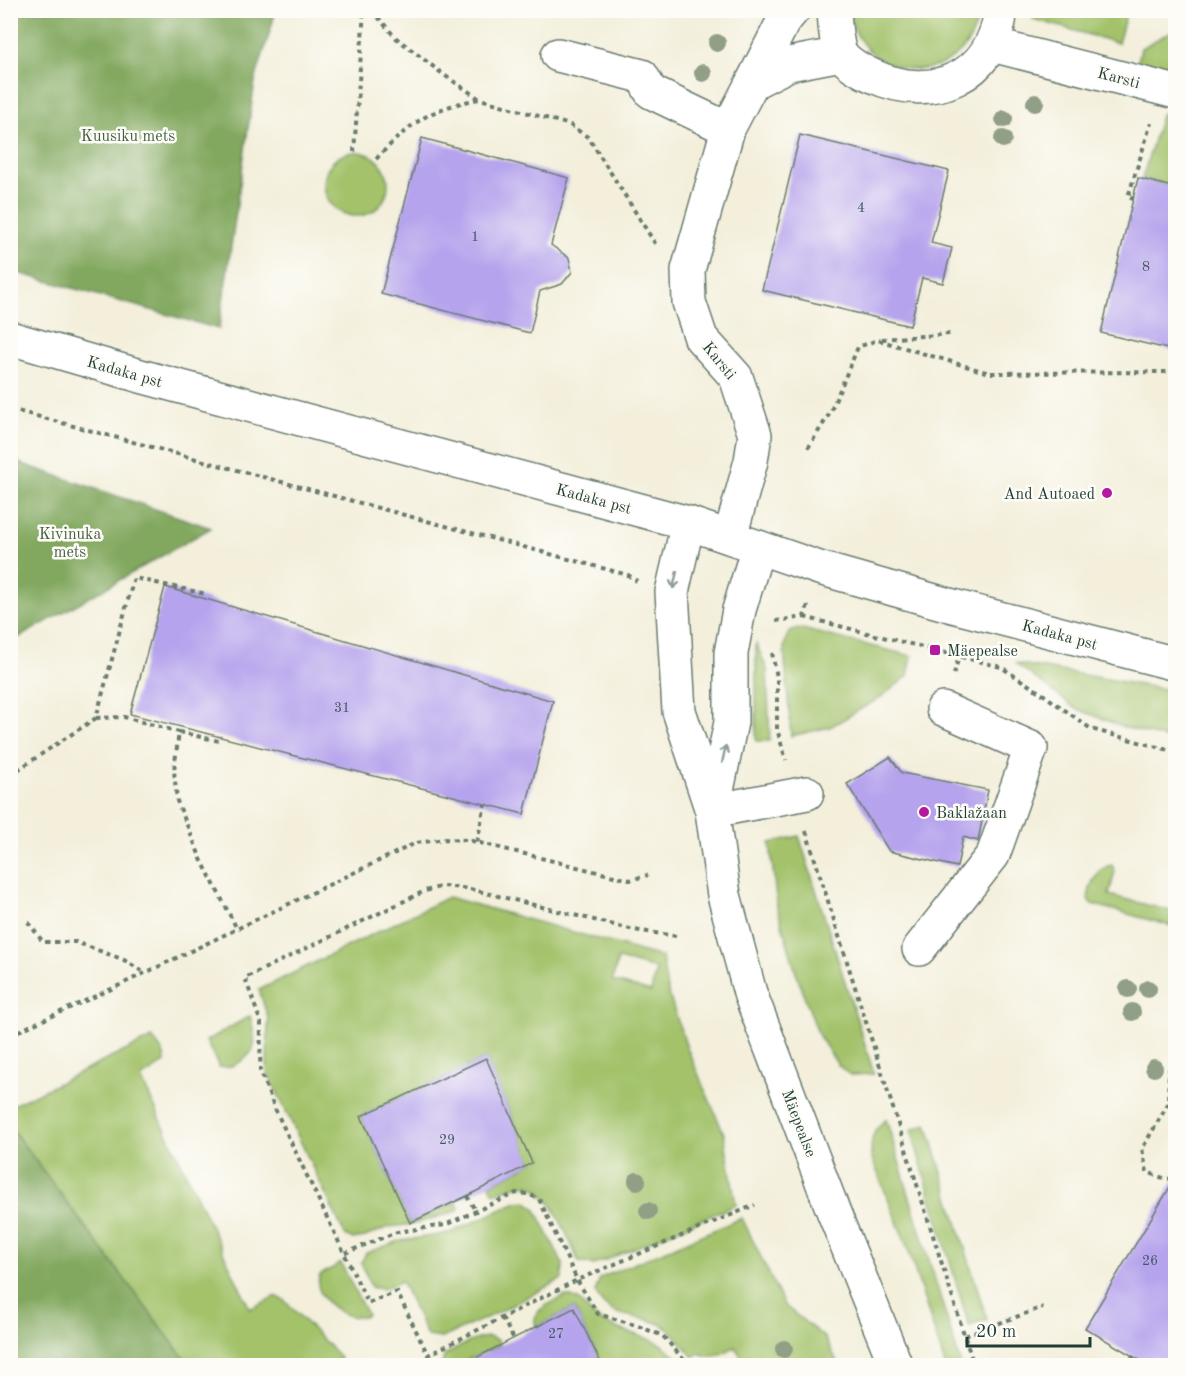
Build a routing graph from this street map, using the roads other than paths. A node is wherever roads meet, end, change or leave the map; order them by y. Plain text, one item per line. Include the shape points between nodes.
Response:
1 (793, 10) edge
2 (834, 10) edge
3 (1001, 10) edge
4 (992, 45) junction
5 (841, 54) junction
6 (558, 56) dead end
7 (752, 83) junction
8 (1168, 90) edge
9 (728, 129) junction
10 (10, 339) edge
11 (688, 523) junction
12 (744, 542) junction
13 (1176, 663) edge
14 (943, 709) dead end
15 (802, 794) road end
16 (712, 811) junction
17 (919, 949) dead end
18 (896, 1365) edge

1 - 7 street, Karsti
2 - 5 street
3 - 4 street
4 - 5 street via 980,62 955,79 926,88 891,84 862,72
4 - 8 street, Karsti
5 - 7 street via 789,63
6 - 9 street via 642,76 651,92
7 - 9 street, Karsti
9 - 12 street, Karsti via 688,270 689,302 701,338 736,377 755,435
10 - 11 street, Kadaka pst
11 - 12 street, Kadaka pst
11 -> 16 street, Mäepealse via 672,592 679,711
12 - 13 street, Kadaka pst via 939,602
16 -> 12 street, Karsti via 731,722 731,653
14 - 17 street via 1031,748 993,855
15 - 16 street
16 - 18 street, Mäepealse via 724,896 750,993

